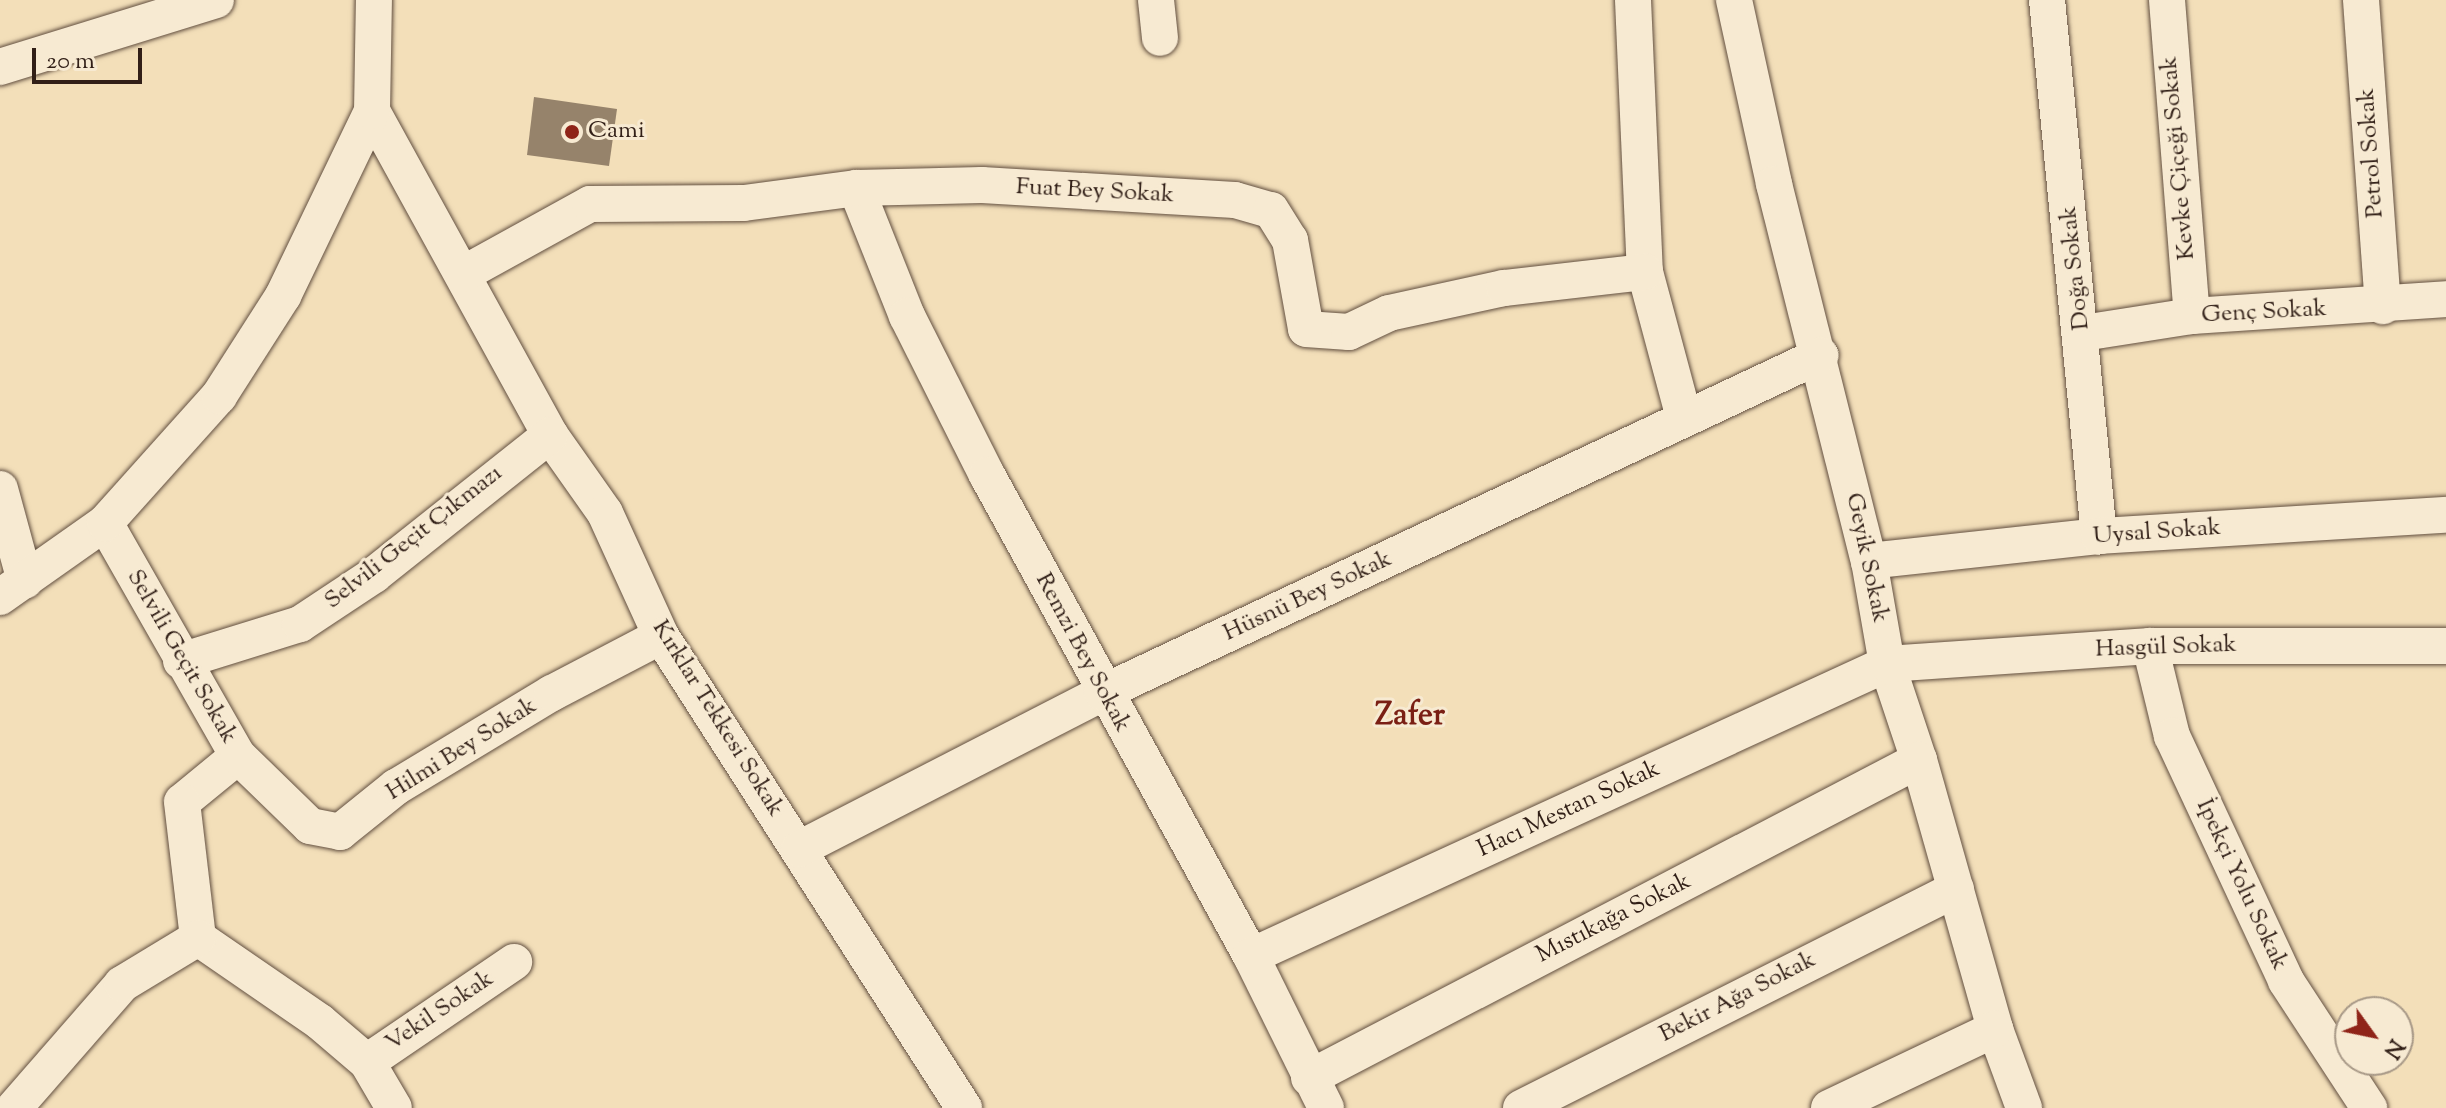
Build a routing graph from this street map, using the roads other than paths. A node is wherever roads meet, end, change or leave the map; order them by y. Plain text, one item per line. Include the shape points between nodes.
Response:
1 (216, 0) edge
2 (374, 0) edge
3 (1156, 0) edge
4 (1633, 0) edge
5 (1734, 0) edge
6 (2047, 0) edge
7 (2167, 0) edge
8 (2361, 0) edge
9 (1160, 38) dead end
10 (0, 67) edge
11 (372, 111) junction
12 (856, 188) junction
13 (1645, 272) junction
14 (463, 274) junction
15 (2446, 299) edge
16 (2383, 306) junction
17 (2192, 316) junction
18 (2083, 333) junction
19 (1821, 355) junction
20 (1684, 418) junction
21 (550, 435) junction
22 (0, 489) edge
23 (2446, 515) edge
24 (105, 523) junction
25 (2099, 536) junction
26 (1869, 561) junction
27 (12, 589) edge
28 (661, 636) junction
29 (2150, 646) junction
30 (2446, 646) edge
31 (181, 661) junction
32 (1887, 664) junction
33 (1102, 693) junction
34 (238, 756) junction
35 (1919, 760) junction
36 (799, 849) junction
37 (1956, 889) junction
38 (198, 938) junction
39 (1251, 956) junction
40 (514, 962) dead end
41 (1995, 1029) junction
42 (367, 1062) junction
43 (1317, 1093) edge
44 (14, 1108) edge
45 (394, 1108) edge
46 (964, 1108) edge
47 (1521, 1108) edge
48 (1829, 1108) edge
49 (2024, 1108) edge
50 (2369, 1108) edge

1 - 10 street
2 - 11 street
3 - 9 street
4 - 13 street
5 - 19 street, Geyik Sokak via 1774,184
6 - 18 street, Doğa Sokak
7 - 17 street, Kevke Çiçeği Sokak
8 - 16 street, Petrol Sokak
11 - 14 street, Kırklar Tekkesi Sokak
11 - 24 street via 275,309 219,396
12 - 13 street, Fuat Bey Sokak via 997,186 1235,200 1271,210 1290,240 1306,329 1349,332 1389,313 1504,288
12 - 14 street, Fuat Bey Sokak via 744,203 590,204
12 - 33 street, Remzi Bey Sokak via 907,316
13 - 20 street
14 - 21 street, Kırklar Tekkesi Sokak
15 - 16 street, Genç Sokak
16 - 17 street, Genç Sokak
17 - 18 street, Genç Sokak
18 - 25 street, Doğa Sokak
19 - 20 street, Hüsnü Bey Sokak
19 - 26 street, Geyik Sokak
20 - 33 street, Hüsnü Bey Sokak
21 - 28 street, Kırklar Tekkesi Sokak via 605,513
21 - 31 street, Selvili Geçit Çıkmazı via 374,575 300,624
22 - 27 street
23 - 25 street, Uysal Sokak
24 - 27 street
24 - 31 street, Selvili Geçit Sokak
25 - 26 street, Uysal Sokak
26 - 32 street, Geyik Sokak
28 - 34 street, Hilmi Bey Sokak via 436,762 340,832 310,826
28 - 36 street, Kırklar Tekkesi Sokak
29 - 30 street, Hasgül Sokak
29 - 32 street, Hasgül Sokak
29 - 50 street, İpekçi Yolu Sokak via 2172,736 2280,967
31 - 34 street, Selvili Geçit Sokak
32 - 35 street, Geyik Sokak
32 - 39 street, Hacı Mestan Sokak
33 - 36 street, Hüsnü Bey Sokak
33 - 39 street, Remzi Bey Sokak
34 - 38 street, Selvili Geçit Sokak via 182,802
35 - 37 street, Geyik Sokak
35 - 43 street, Mıstıkağa Sokak
36 - 46 street, Kırklar Tekkesi Sokak
37 - 41 street, Geyik Sokak
37 - 47 street, Bekir Ağa Sokak
38 - 42 street via 320,1022
38 - 44 street via 122,984
39 - 43 street, Remzi Bey Sokak
40 - 42 street, Vekil Sokak
41 - 48 street
41 - 49 street, Geyik Sokak
42 - 45 street

